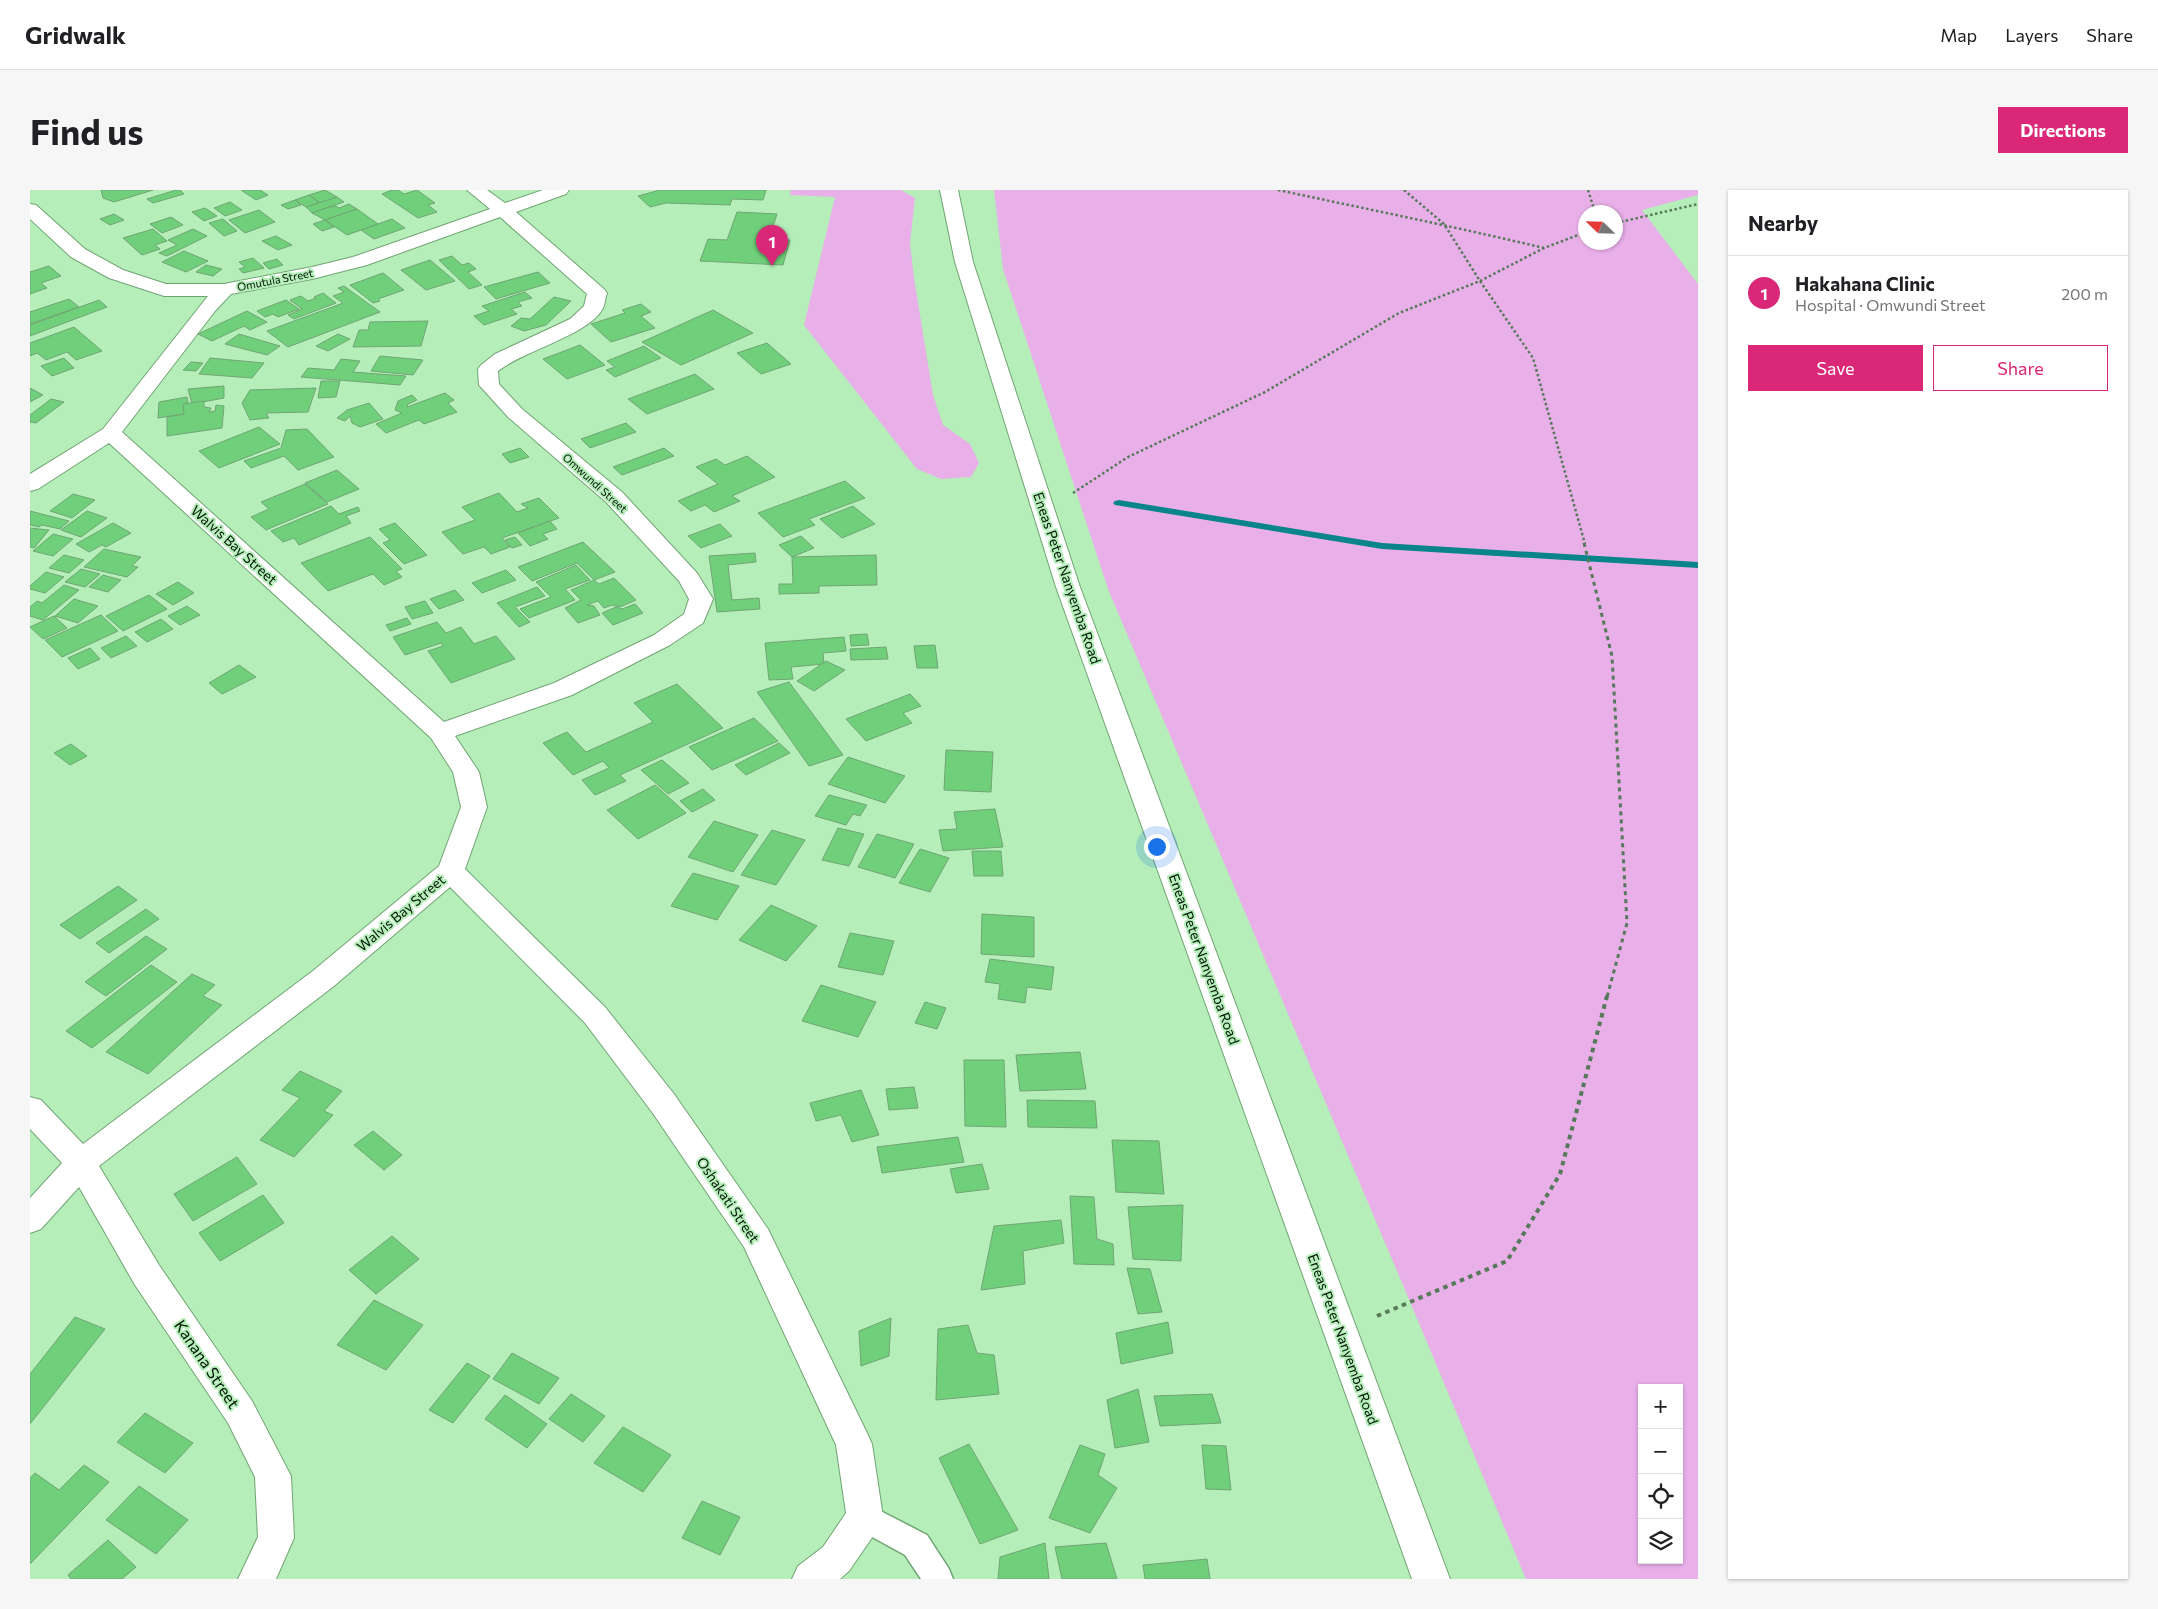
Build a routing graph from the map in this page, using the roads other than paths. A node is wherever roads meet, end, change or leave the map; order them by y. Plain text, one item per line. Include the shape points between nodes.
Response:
1 (476, 190) edge
2 (560, 190) edge
3 (947, 192) edge
4 (30, 209) edge
5 (503, 210) junction
6 (224, 290) junction
7 (110, 433) junction
8 (30, 484) edge
9 (440, 732) junction
10 (451, 871) junction
11 (30, 1109) edge
12 (81, 1163) junction
13 (30, 1220) edge
14 (864, 1516) junction
15 (257, 1579) edge
16 (810, 1579) edge
17 (938, 1579) edge
18 (1431, 1579) edge

1 - 5 street, Omwundi Street
2 - 5 street, Omutula Street
3 - 18 street, Eneas Peter Nanyemba Road via 964,262 1072,596
4 - 6 street via 78,253 116,274 164,290
5 - 6 street, Omutula Street via 360,261 312,274
5 - 9 street, Omwundi Street via 597,294 593,308 577,324 502,358 488,369 489,385 515,413 614,497 689,578 701,599 695,618 662,640 563,689
6 - 7 street, Omutula Street
7 - 8 street, Omutula Street
7 - 9 street, Walvis Bay Street
9 - 10 street, Walvis Bay Street via 466,772 474,807
10 - 12 street, Walvis Bay Street via 324,978
10 - 14 street, Oshakati Street via 595,1015 663,1103 756,1239 854,1444
11 - 12 street, Kanana Street
12 - 13 street, Walvis Bay Street
12 - 15 street, Kanana Street via 147,1275 240,1412 273,1476 276,1538
14 - 16 street via 836,1559
14 - 17 lane via 916,1546

